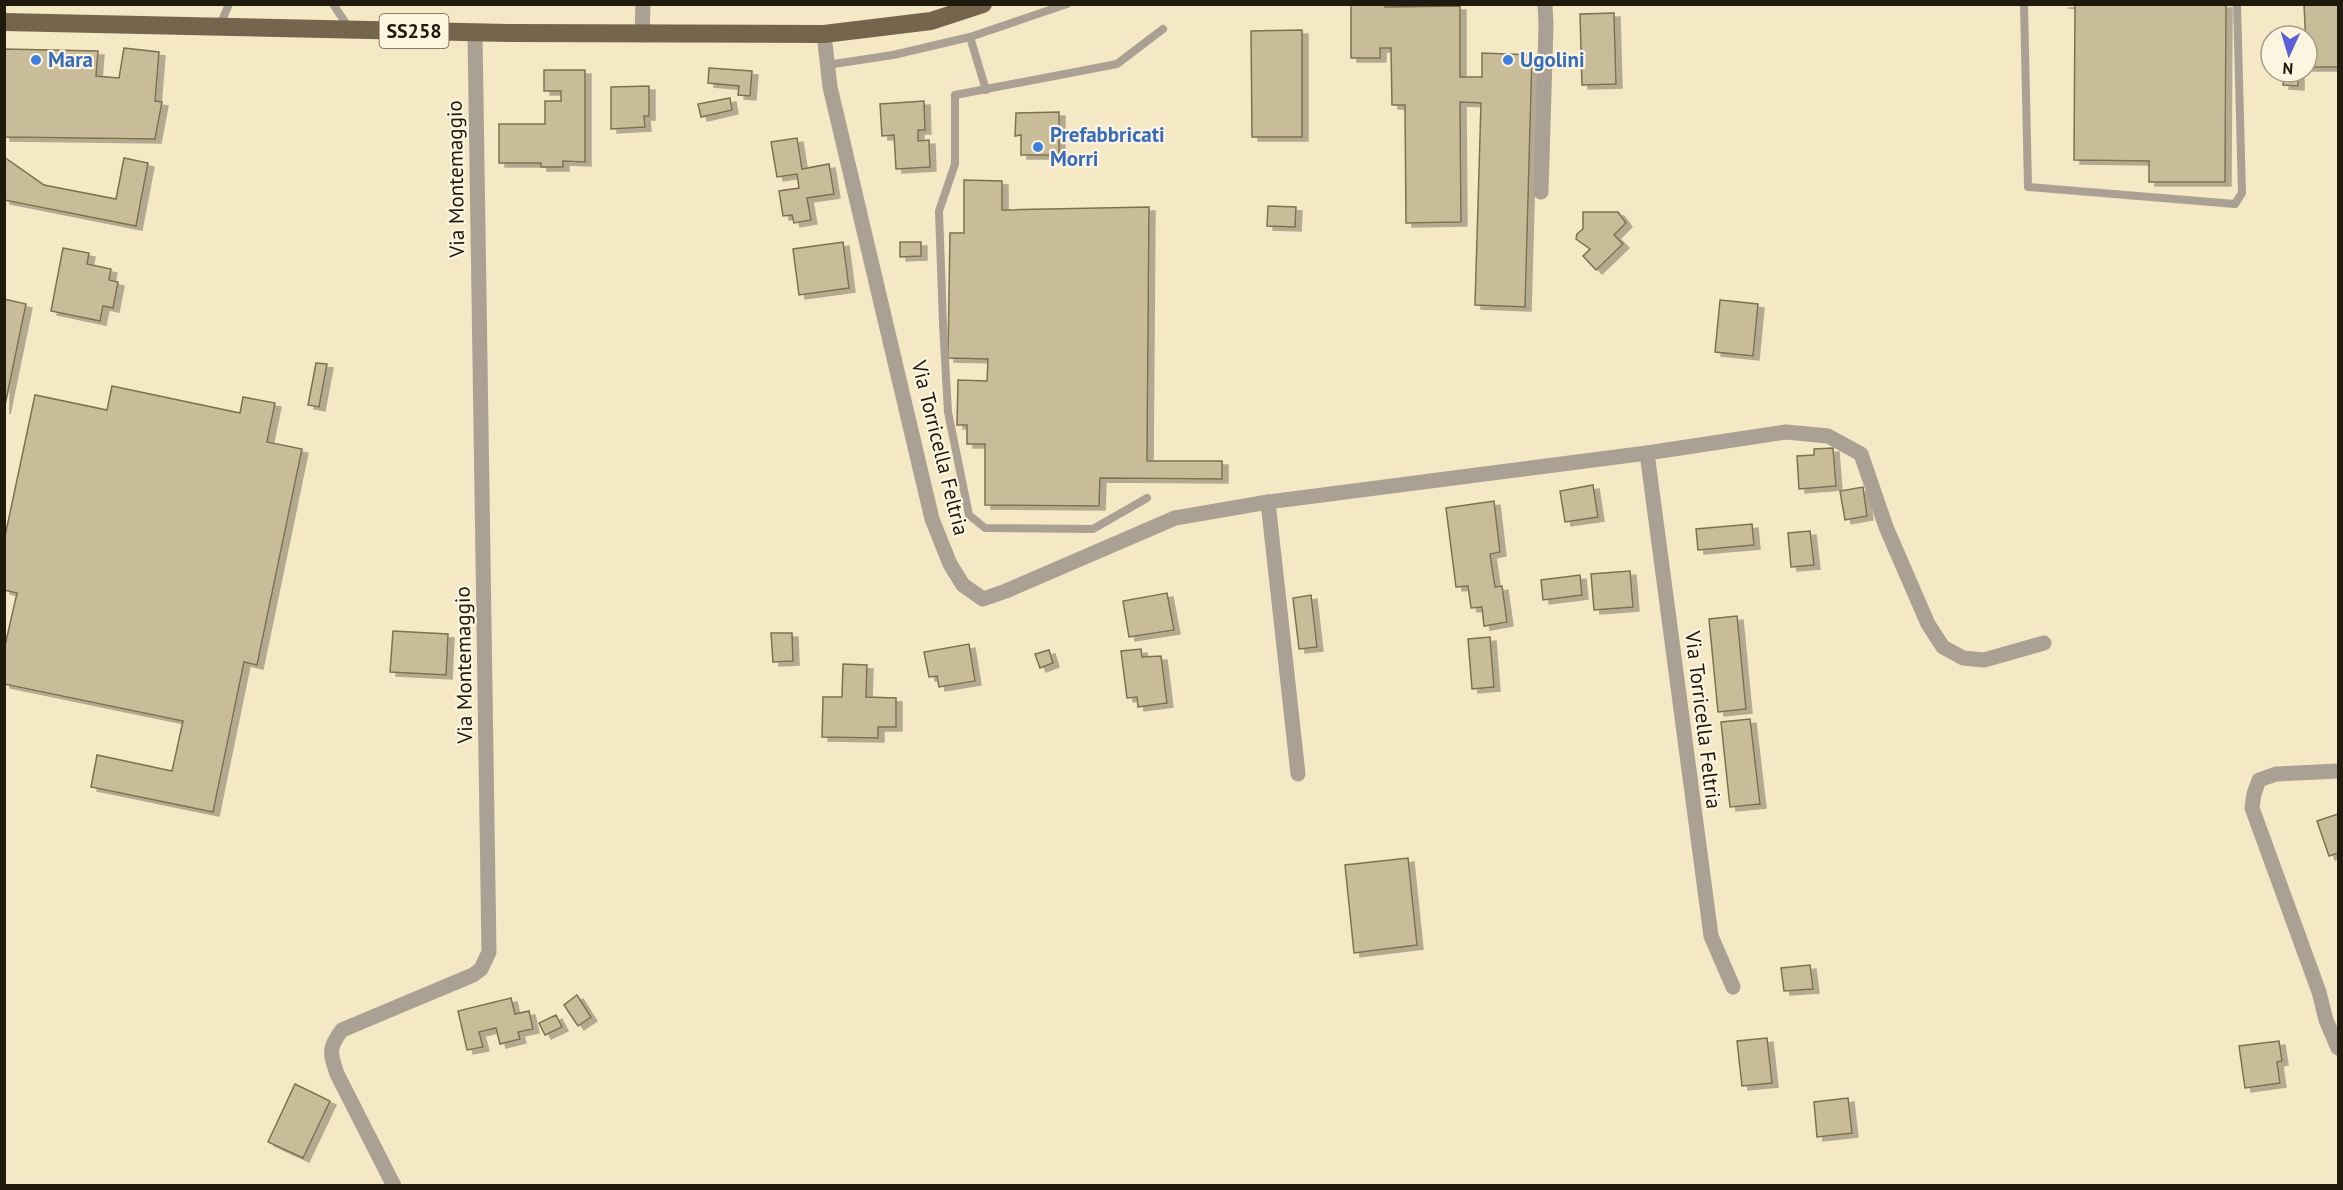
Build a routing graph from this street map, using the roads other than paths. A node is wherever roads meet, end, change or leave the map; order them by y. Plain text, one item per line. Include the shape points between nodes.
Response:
1 (229, 4) edge
2 (333, 4) edge
3 (643, 4) edge
4 (983, 4) edge
5 (1067, 4) edge
6 (1545, 4) edge
7 (2024, 4) edge
8 (2237, 4) edge
9 (4, 22) edge
10 (219, 26) junction
11 (350, 29) junction
12 (1163, 29) dead end
13 (475, 33) junction
14 (824, 34) junction
15 (642, 35) junction
16 (970, 37) junction
17 (827, 65) junction
18 (986, 90) junction
19 (1541, 192) dead end
20 (1647, 453) junction
21 (1147, 498) dead end
22 (1268, 502) junction
23 (2044, 643) dead end
24 (2338, 771) edge
25 (1298, 774) dead end
26 (1733, 987) dead end
27 (2338, 1048) edge
28 (394, 1185) edge

1 - 10 lane
2 - 11 lane
3 - 15 street
4 - 14 main road, SS258 via 931,21
5 - 16 lane
6 - 19 street
7 - 8 lane via 2028,187 2235,204 2242,192
9 - 10 main road, SS258
10 - 11 main road, SS258
11 - 13 main road, SS258
12 - 18 lane via 1117,64
13 - 15 main road, SS258
13 - 28 street, Via Montemaggio via 489,952 481,969 473,975 342,1030 332,1044 337,1074
14 - 15 main road, SS258
14 - 17 street, Via Torricella Feltria
16 - 17 lane
16 - 18 lane
17 - 22 street, Via Torricella Feltria via 932,519 963,585 983,599 1175,518
18 - 21 lane via 955,95 955,164 939,211 948,412 969,515 985,528 1093,530
20 - 22 street, Via Torricella Feltria
20 - 23 street, Via Torricella Feltria via 1786,432 1828,436 1861,454 1886,527 1928,624 1943,647 1964,658 1984,660
20 - 26 street, Via Torricella Feltria via 1711,936
22 - 25 street
24 - 27 street via 2276,774 2259,780 2252,808

